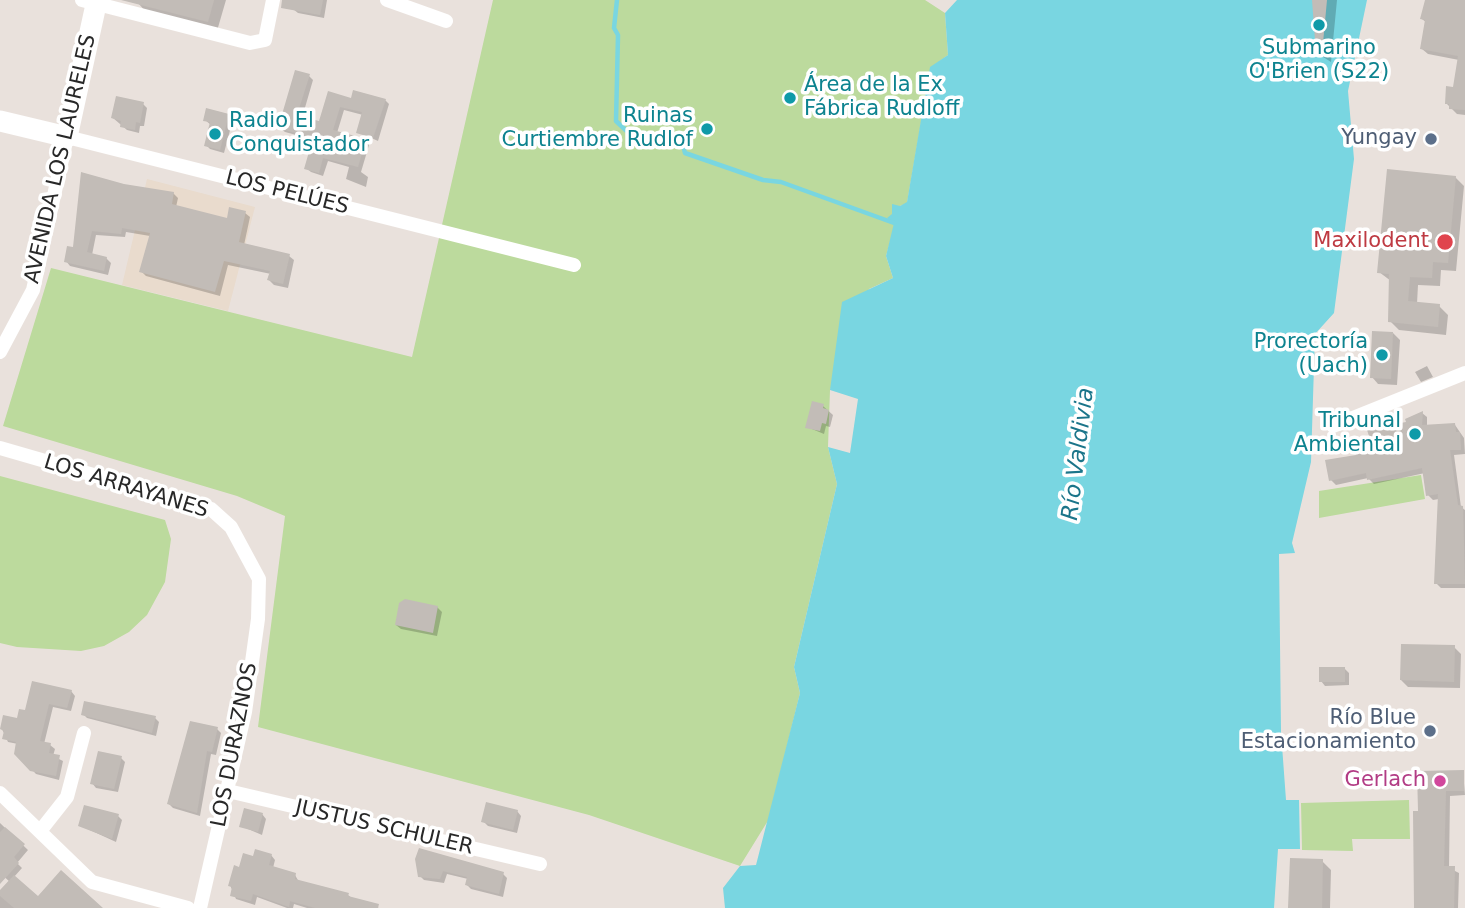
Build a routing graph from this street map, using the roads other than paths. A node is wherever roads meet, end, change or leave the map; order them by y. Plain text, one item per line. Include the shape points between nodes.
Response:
1 (272, 0) edge
2 (387, 0) edge
3 (91, 1) edge
4 (446, 20) dead end
5 (0, 121) edge
6 (67, 137) junction
7 (574, 265) dead end
8 (0, 352) edge
9 (1465, 373) edge
10 (1333, 426) dead end
11 (0, 448) edge
12 (259, 579) joint
13 (84, 733) dead end
14 (228, 791) junction
15 (0, 793) edge
16 (41, 830) junction
17 (540, 864) dead end
18 (148, 904) edge
19 (188, 908) edge
20 (200, 908) edge

1 - 3 street via 265,40 250,43
2 - 4 street
3 - 6 street, AVENIDA LOS LAURELES
5 - 6 street, LOS PELÚES
6 - 7 street, LOS PELÚES
6 - 8 street, AVENIDA LOS LAURELES via 33,290
9 - 10 street
11 - 12 street, LOS ARRAYANES via 211,509 230,527
12 - 14 street, LOS DURAZNOS via 245,712
13 - 16 street via 67,797
14 - 17 street, JUSTUS SCHULER
14 - 20 street, LOS DURAZNOS
15 - 16 street
16 - 18 street via 92,882
18 - 19 street

